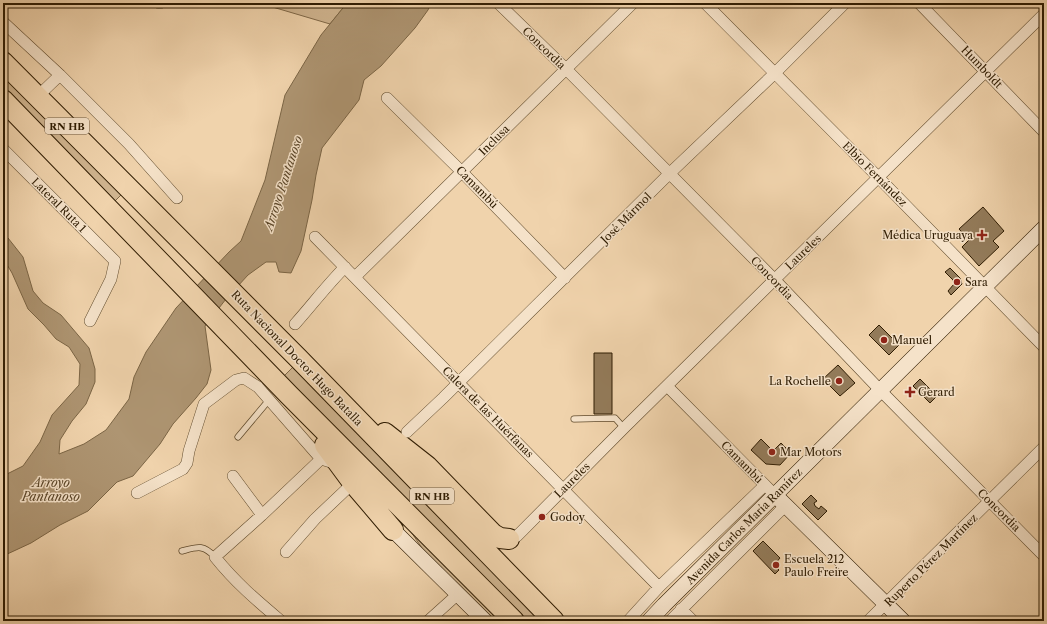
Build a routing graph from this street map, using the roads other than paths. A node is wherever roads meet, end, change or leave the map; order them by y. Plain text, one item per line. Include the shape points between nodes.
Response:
1 (498, 3) edge
2 (633, 3) edge
3 (705, 3) edge
4 (844, 3) edge
5 (919, 3) edge
6 (1044, 14) edge
7 (3, 22) edge
8 (3, 62) edge
9 (566, 69) junction
10 (986, 72) junction
11 (775, 73) junction
12 (60, 75) junction
13 (37, 97) junction
14 (387, 98) dead end
15 (3, 100) edge
16 (1044, 132) edge
17 (3, 149) edge
18 (462, 172) junction
19 (669, 174) junction
20 (879, 178) junction
21 (177, 198) dead end
22 (1044, 228) edge
23 (315, 237) dead end
24 (345, 267) junction
25 (355, 277) junction
26 (565, 278) junction
27 (775, 280) junction
28 (984, 286) junction
29 (90, 321) dead end
30 (295, 324) dead end
31 (1044, 347) edge
32 (304, 364) junction
33 (459, 383) junction
34 (667, 386) junction
35 (880, 390) junction
36 (289, 395) junction
37 (269, 400) junction
38 (574, 419) dead end
39 (624, 428) junction
40 (407, 432) dead end
41 (238, 437) dead end
42 (1044, 447) edge
43 (330, 462) junction
44 (233, 476) dead end
45 (353, 484) junction
46 (564, 489) junction
47 (137, 493) dead end
48 (775, 495) junction
49 (990, 501) junction
50 (262, 515) junction
51 (393, 530) joint
52 (509, 539) joint
53 (182, 551) dead end
54 (286, 552) dead end
55 (1044, 556) edge
56 (215, 557) junction
57 (659, 587) junction
58 (458, 594) junction
59 (886, 603) junction
60 (681, 609) junction
61 (280, 621) edge
62 (428, 621) edge
63 (485, 621) edge
64 (514, 621) edge
65 (554, 621) edge
66 (628, 621) edge
67 (650, 621) edge
68 (670, 621) edge
69 (693, 621) edge
70 (868, 621) edge
71 (903, 621) edge

1 - 9 street, Concordia
2 - 9 street, Inclusa
3 - 11 street, Elbio Fernández
4 - 11 street, José Mármol
5 - 10 street, Humboldt
6 - 10 street, Laureles
7 - 12 street
8 - 13 highway, Ruta Nacional Doctor Hugo Batalla / RN HB
9 - 18 street, Inclusa
9 - 19 street, Concordia
10 - 16 street, Humboldt
10 - 20 street, Laureles
11 - 19 street, José Mármol
11 - 20 street, Elbio Fernández
12 - 13 street
12 - 21 street via 129,144
13 - 32 highway, Ruta Nacional Doctor Hugo Batalla / RN HB
14 - 18 street, Camambú
15 - 36 highway, RN HB
17 - 29 street, Lateral Ruta 1 via 115,261 111,279
18 - 25 street, Inclusa
18 - 26 street, Camambú
19 - 26 street, José Mármol
19 - 27 street, Concordia
20 - 27 street, Laureles
20 - 28 street, Elbio Fernández
22 - 28 main road, Avenida Carlos María Ramírez
23 - 24 street, Calera de las Huérfanas
24 - 25 street, Calera de las Huérfanas
24 - 30 street
25 - 33 street, Calera de las Huérfanas
26 - 33 street, José Mármol
27 - 34 street, Laureles
27 - 35 street, Concordia
28 - 31 street, Elbio Fernández
28 - 35 main road, Avenida Carlos María Ramírez
32 - 52 highway via 418,459 492,534
32 - 65 highway, Ruta Nacional Doctor Hugo Batalla / RN HB
33 - 40 street, José Mármol
33 - 46 street, Calera de las Huérfanas
34 - 39 street, Laureles
34 - 48 street, Camambú
35 - 48 main road, Avenida Carlos María Ramírez
35 - 49 street, Concordia
36 - 43 highway
36 - 64 highway, RN HB
37 - 41 lane
37 - 43 street
37 - 47 street via 258,387 244,378 228,385 204,404 183,469
38 - 39 lane via 615,418
39 - 46 street, Laureles
42 - 49 street, Ruperto Pérez Martínez
43 - 45 highway
43 - 50 street
44 - 50 street
45 - 51 highway
45 - 54 street
46 - 52 street, Laureles via 517,536
46 - 57 street, Calera de las Huérfanas
48 - 57 street, Avenida Carlos María Ramírez
48 - 59 main road, Camambú
48 - 60 street, Avenida Carlos María Ramírez
48 - 67 main road, Avenida Carlos María Ramírez
49 - 55 street, Concordia
49 - 59 street, Ruperto Pérez Martínez
50 - 56 street
51 - 58 main road
53 - 56 lane via 198,546 208,550
56 - 61 street via 231,577
57 - 66 street, Avenida Carlos María Ramírez
58 - 62 street
58 - 63 main road
59 - 70 street, Ruperto Pérez Martínez
59 - 71 main road, Camambú
60 - 68 street, Avenida Carlos María Ramírez
60 - 69 street

